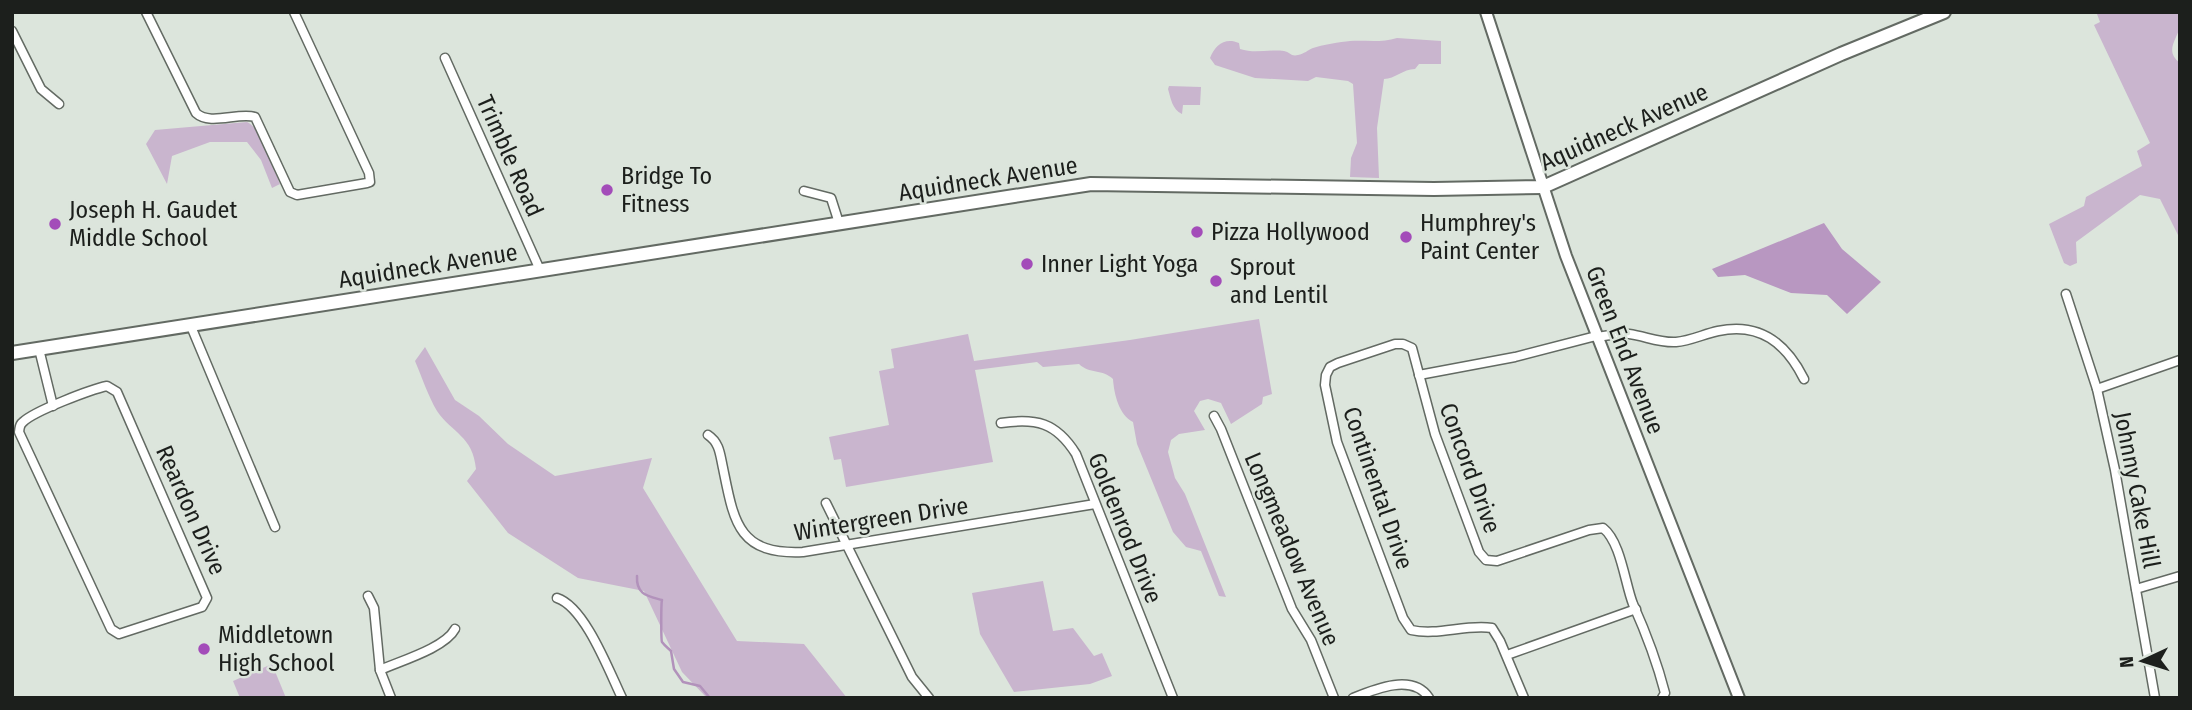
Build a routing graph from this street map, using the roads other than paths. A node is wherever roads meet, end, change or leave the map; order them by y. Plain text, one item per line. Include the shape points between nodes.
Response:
1 (146, 12) edge
2 (294, 12) edge
3 (1486, 12) edge
4 (1942, 13) edge
5 (12, 31) edge
6 (445, 58) dead end
7 (59, 104) dead end
8 (1543, 187) junction
9 (804, 191) dead end
10 (839, 223) junction
11 (540, 270) junction
12 (2066, 294) dead end
13 (190, 324) junction
14 (1596, 336) junction
15 (38, 349) junction
16 (12, 353) edge
17 (2180, 360) edge
18 (1419, 375) junction
19 (1804, 379) dead end
20 (2097, 389) junction
21 (53, 406) junction
22 (1214, 416) dead end
23 (1002, 423) dead end
24 (708, 435) dead end
25 (826, 503) dead end
26 (1095, 504) junction
27 (275, 527) dead end
28 (847, 545) junction
29 (2180, 576) edge
30 (2136, 589) junction
31 (368, 596) dead end
32 (557, 598) dead end
33 (1636, 610) junction
34 (455, 629) dead end
35 (1507, 655) junction
36 (380, 670) junction
37 (391, 698) edge
38 (622, 698) edge
39 (929, 698) edge
40 (1173, 698) edge
41 (1334, 698) edge
42 (1353, 698) edge
43 (1429, 698) edge
44 (1524, 698) edge
45 (1662, 698) edge
46 (1739, 698) edge
47 (2155, 698) edge

1 - 2 street via 197,113 204,118 255,117 290,192 297,195 370,182
3 - 8 main road, Green End Avenue
4 - 8 main road, Aquidneck Avenue
5 - 7 street via 41,89
6 - 11 street, Trimble Road
8 - 10 main road, Aquidneck Avenue via 1091,184
8 - 14 main road, Green End Avenue
9 - 10 street via 831,198
10 - 11 main road, Aquidneck Avenue
11 - 13 main road, Aquidneck Avenue
12 - 20 street, Johnny Cake Hill
13 - 15 main road, Aquidneck Avenue
13 - 27 street
14 - 18 street
14 - 19 street via 1626,334 1680,342 1739,328 1756,331 1787,351
14 - 46 main road, Green End Avenue
15 - 16 main road, Aquidneck Avenue
15 - 21 street
17 - 20 street
18 - 33 street, Concord Drive via 1435,434 1483,557 1497,561 1603,528 1615,548
18 - 35 street, Continental Drive via 1412,348 1403,344 1330,367 1325,385 1337,442 1411,630 1492,628
20 - 30 street, Johnny Cake Hill
21 - 21 street, Reardon Drive via 25,420 19,432 111,629 124,634 202,607 206,592 117,392 101,387
22 - 41 street, Longmeadow Avenue via 1292,609 1311,640
23 - 26 street, Goldenrod Drive via 1034,421 1064,437 1076,454
24 - 28 street, Wintergreen Drive via 717,443 734,517 746,537 785,553
25 - 28 street
26 - 28 street, Wintergreen Drive
26 - 40 street, Goldenrod Drive
28 - 39 street via 912,677
29 - 30 street
30 - 47 street, Johnny Cake Hill
31 - 36 street via 375,613
32 - 38 street via 578,612
33 - 35 street
33 - 45 street, Concord Drive via 1660,674
34 - 36 street via 440,643
35 - 44 street, Continental Drive
36 - 37 street
42 - 43 street via 1395,685 1419,688

